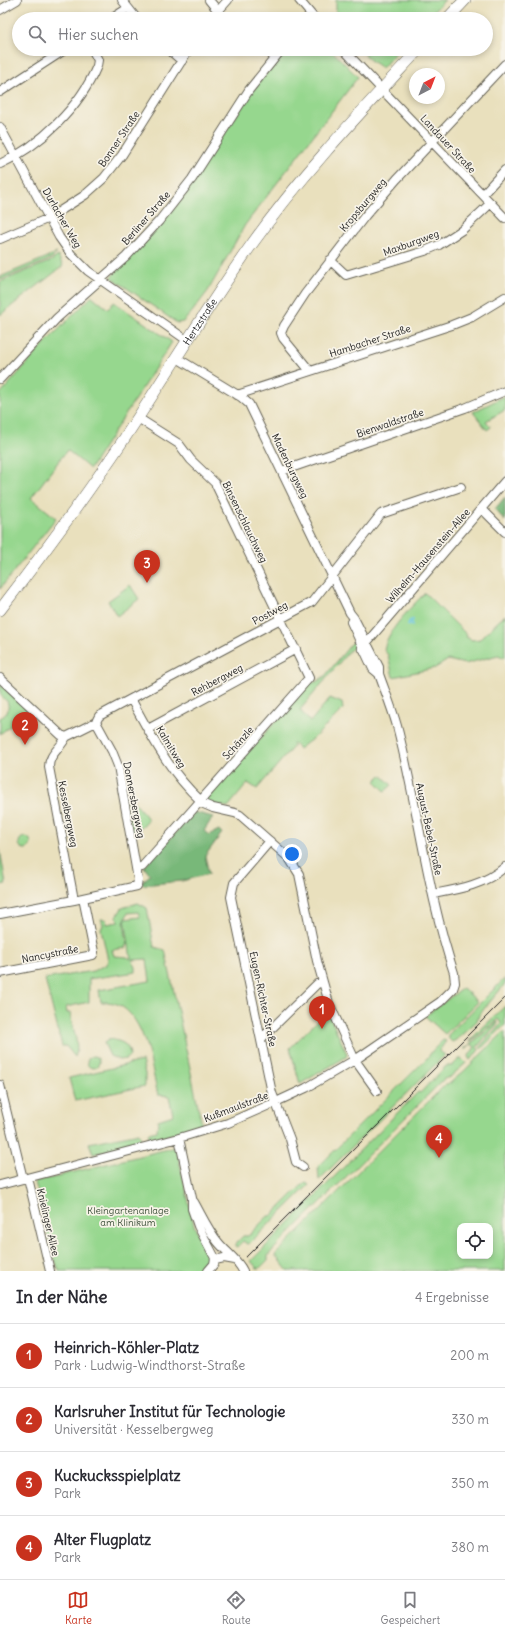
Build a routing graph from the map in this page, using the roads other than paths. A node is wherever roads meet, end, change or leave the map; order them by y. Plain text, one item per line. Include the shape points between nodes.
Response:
1 (17, 0) edge
2 (122, 0) edge
3 (209, 0) edge
4 (228, 0) edge
5 (298, 0) edge
6 (465, 0) edge
7 (128, 8) junction
8 (0, 10) edge
9 (218, 11) joint
10 (122, 12) edge
11 (131, 12) edge
12 (308, 12) edge
13 (454, 12) edge
14 (55, 56) edge
15 (96, 56) edge
16 (176, 56) edge
17 (185, 56) edge
18 (276, 56) edge
19 (350, 56) edge
20 (413, 56) edge
21 (182, 61) junction
22 (505, 64) edge
23 (382, 89) junction
24 (0, 92) edge
25 (0, 127) edge
26 (432, 142) junction
27 (16, 157) junction
28 (0, 164) edge
29 (505, 170) edge
30 (483, 194) junction
31 (491, 203) junction
32 (49, 218) junction
33 (505, 218) edge
34 (0, 239) edge
35 (330, 260) junction
36 (100, 280) junction
37 (505, 297) edge
38 (188, 341) junction
39 (177, 358) junction
40 (310, 371) junction
41 (0, 379) edge
42 (505, 391) edge
43 (237, 395) junction
44 (138, 418) junction
45 (282, 472) junction
46 (505, 482) edge
47 (461, 487) dead end
48 (482, 509) junction
49 (505, 532) edge
50 (333, 576) junction
51 (0, 610) edge
52 (281, 619) junction
53 (365, 645) junction
54 (296, 649) junction
55 (0, 678) edge
56 (131, 699) junction
57 (96, 722) junction
58 (148, 729) junction
59 (66, 737) junction
60 (199, 801) junction
61 (270, 841) junction
62 (505, 867) edge
63 (136, 868) junction
64 (433, 894) junction
65 (83, 898) junction
66 (74, 900) junction
67 (0, 914) edge
68 (0, 973) edge
69 (322, 982) junction
70 (453, 988) joint
71 (261, 1039) junction
72 (355, 1060) junction
73 (0, 1085) edge
74 (377, 1091) dead end
75 (276, 1102) junction
76 (179, 1138) junction
77 (302, 1167) dead end
78 (25, 1178) junction
79 (0, 1185) edge
80 (192, 1198) junction
81 (215, 1260) junction
82 (234, 1260) junction
83 (50, 1271) edge
84 (208, 1271) edge
85 (243, 1271) edge

1 - 8 street
2 - 7 street
3 - 9 street
4 - 9 street
5 - 12 street
6 - 13 main road
7 - 10 street
7 - 11 street
14 - 24 street
15 - 27 street via 97,66 75,103 42,138
16 - 21 street
17 - 21 street, Bonner Straße
18 - 36 street, Berliner Straße via 249,90 187,186 126,258
19 - 23 street, Landauer Straße
20 - 23 main road, Hertzstraße
21 - 32 street, Bonner Straße via 111,170 85,195
22 - 26 street, Kropsburgweg
23 - 26 street, Landauer Straße
23 - 38 main road, Hertzstraße via 281,206 252,244
25 - 27 street, Durlacher Weg
26 - 30 street, Landauer Straße
26 - 35 street, Kropsburgweg via 381,197
27 - 28 street
27 - 32 street, Durlacher Weg
29 - 30 street
30 - 31 street, Landauer Straße
31 - 33 street, Landauer Straße
31 - 35 street, Maxburgweg via 455,236 425,251 346,275
32 - 34 street, Bonner Straße
32 - 36 street, Durlacher Weg via 71,254
35 - 40 street, Kropsburgweg via 282,331 283,338
36 - 38 street, Durlacher Weg
36 - 41 street, Berliner Straße via 57,318
37 - 40 street, Hambacher Straße via 458,324
38 - 39 main road, Hertzstraße
39 - 43 street, Madenburgweg
39 - 44 main road, Hertzstraße
40 - 43 street, Hambacher Straße
42 - 45 street, Bienwaldstraße via 465,408
43 - 45 street, Madenburgweg via 249,404
44 - 51 main road, Hertzstraße via 67,521
44 - 52 street, Binsenschlauchweg via 179,444 191,460 215,483
45 - 50 street, Madenburgweg
46 - 48 street, Wilhelm-Hausenstein-Allee
47 - 50 street, Postweg via 381,514
48 - 49 street
48 - 53 street, Wilhelm-Hausenstein-Allee
50 - 52 street, Postweg via 312,602
50 - 53 street, Madenburgweg
52 - 54 street, Schänzle
52 - 56 street, Postweg
53 - 64 street, August-Bebel-Straße via 379,667 379,674 396,724
54 - 58 street, Rehbergweg
54 - 60 street, Schänzle via 308,679
55 - 59 street
56 - 57 street, Postweg via 99,716
56 - 58 street, Kalmitweg
57 - 59 street, Postweg
57 - 63 street, Donnersbergweg via 118,766
58 - 60 street, Kalmitweg via 170,767
59 - 66 street, Kesselbergweg via 52,757 50,767
60 - 61 street via 213,808 238,814
60 - 63 street, Schänzle via 142,867
61 - 69 street via 290,858 297,870
61 - 71 street, Eugen-Richter-Straße via 234,883 231,895
62 - 64 street via 479,884
63 - 65 street, Donnersbergweg via 137,886
64 - 70 street, August-Bebel-Straße via 454,973
65 - 66 street
65 - 68 street, Nancystraße via 93,955
66 - 67 street
69 - 71 street
69 - 72 street via 334,1017
70 - 72 street, Kußmaulstraße via 440,1002
71 - 75 street, Eugen-Richter-Straße
72 - 74 street
72 - 75 street, Kußmaulstraße via 315,1084
73 - 78 street
75 - 76 street, Kußmaulstraße via 228,1123
75 - 77 street, Eugen-Richter-Straße via 296,1162
76 - 78 street, Kußmaulstraße
76 - 80 street
78 - 79 street, Kußmaulstraße
78 - 83 street, Knielinger Allee
80 - 81 street via 192,1209 198,1226
80 - 82 street via 214,1237
81 - 82 street
81 - 84 street
82 - 85 street

